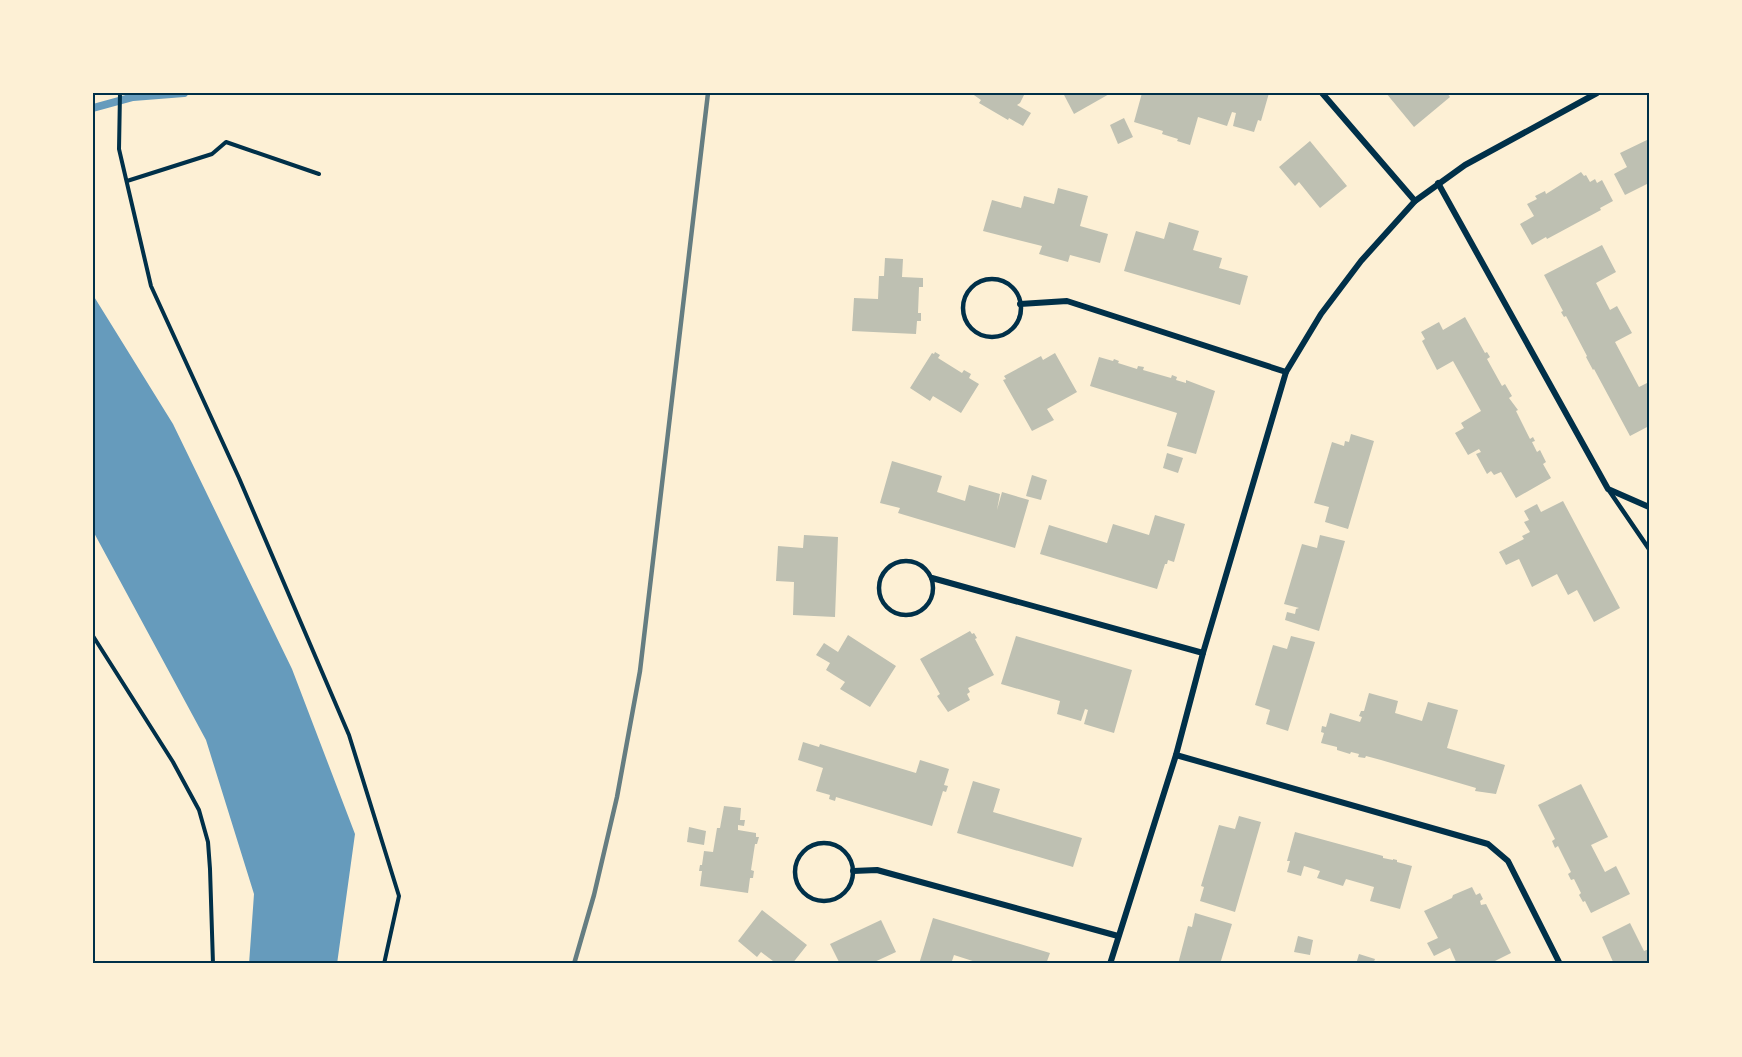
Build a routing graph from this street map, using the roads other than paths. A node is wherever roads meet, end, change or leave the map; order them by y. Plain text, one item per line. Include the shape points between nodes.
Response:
1 (1322, 93) edge
2 (1597, 93) edge
3 (1438, 183) junction
4 (1415, 201) junction
5 (1020, 304) junction
6 (1287, 372) junction
7 (1608, 489) junction
8 (1649, 507) edge
9 (1649, 549) edge
10 (932, 578) junction
11 (1203, 653) junction
12 (1176, 755) junction
13 (853, 871) junction
14 (1118, 936) junction
15 (1110, 964) edge
16 (1560, 964) edge

1 - 4 street
2 - 3 street
3 - 4 street
3 - 7 street
4 - 6 street via 1361,261 1321,314
5 - 5 lane via 1009,284 988,279 969,291 963,312 975,331 996,336 1015,325
5 - 6 street via 1067,301
6 - 11 street
7 - 8 street
7 - 9 lane
10 - 10 lane via 917,562 896,562 881,577 880,598 895,613 917,613 932,599
10 - 11 street
11 - 12 street
12 - 14 street
12 - 16 street via 1488,844 1508,861
13 - 13 lane via 844,851 823,843 803,853 795,874 805,894 826,901 846,892
13 - 14 street via 877,870
14 - 15 street

